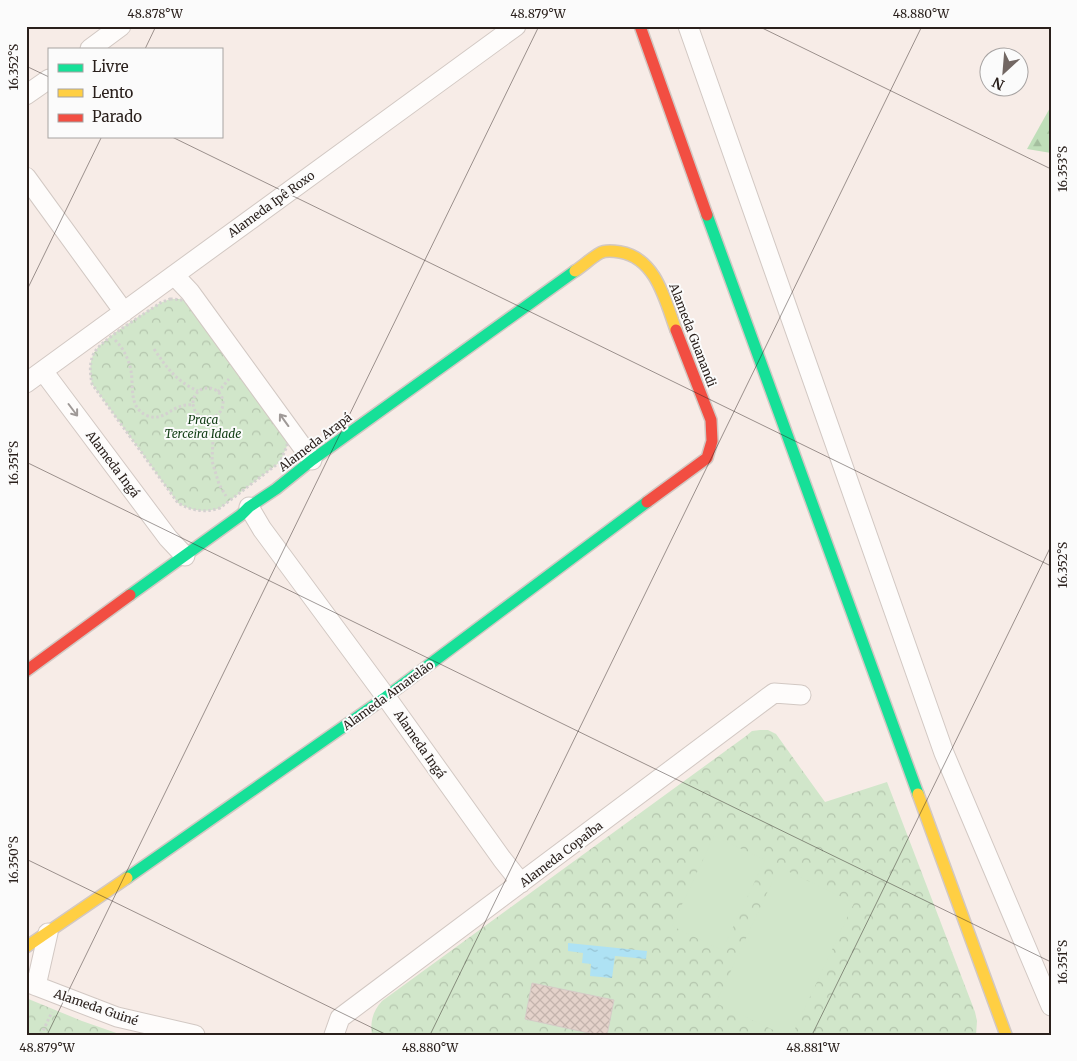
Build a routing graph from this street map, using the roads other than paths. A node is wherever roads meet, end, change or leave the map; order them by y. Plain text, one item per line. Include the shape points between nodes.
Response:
1 (121, 26) edge
2 (516, 26) edge
3 (640, 26) edge
4 (688, 26) edge
5 (91, 48) edge
6 (48, 80) edge
7 (26, 95) edge
8 (26, 177) edge
9 (627, 254) joint
10 (174, 275) junction
11 (124, 312) junction
12 (43, 371) junction
13 (26, 383) edge
14 (712, 441) joint
15 (312, 460) junction
16 (249, 507) junction
17 (185, 556) junction
18 (26, 671) edge
19 (800, 695) dead end
20 (386, 697) junction
21 (521, 883) junction
22 (48, 933) junction
23 (26, 947) edge
24 (31, 984) edge
25 (1051, 1006) edge
26 (157, 1030) edge
27 (195, 1035) edge
28 (334, 1035) edge
29 (1006, 1035) edge

1 - 5 street
2 - 10 street, Alameda Ipê Roxo
3 - 29 street
4 - 25 street via 944,753
6 - 7 street
8 - 11 street
9 - 14 street, Alameda Guanandi via 640,258 651,270 662,293 711,420
9 - 15 street, Alameda Arapá via 602,252
10 - 11 street, Alameda Ipê Roxo
15 -> 10 street via 196,300
11 - 12 street, Alameda Ipê Roxo
12 - 13 street, Alameda Ipê Roxo
12 -> 17 street, Alameda Ingá via 168,538
14 - 20 street, Alameda Amarelão via 707,458
15 - 16 street, Alameda Arapá
16 - 17 street, Alameda Arapá
16 - 20 street, Alameda Ingá
17 - 18 street, Alameda Arapá
19 - 21 street, Alameda Copaíba via 774,693
20 - 21 street, Alameda Ingá
20 - 22 street, Alameda Amarelão
21 - 28 street, Alameda Copaíba via 340,1018
22 - 23 street, Alameda Amarelão
22 - 24 street
24 - 26 street, Alameda Guiné
26 - 27 street, Alameda Guiné

